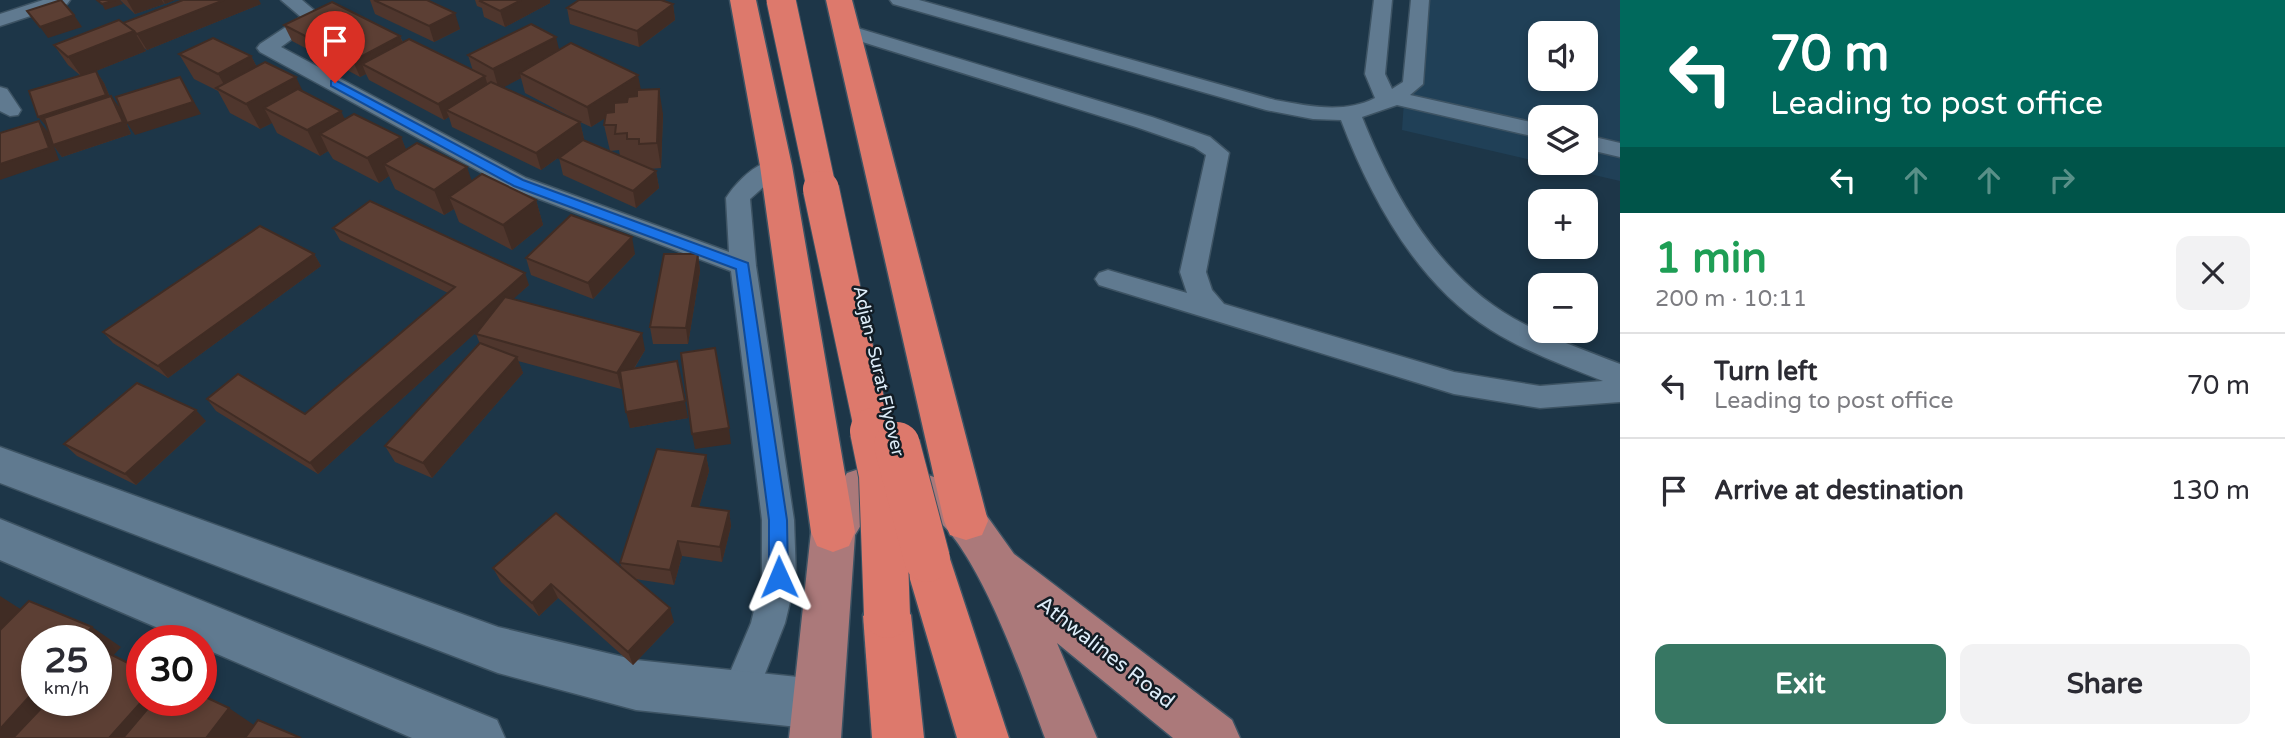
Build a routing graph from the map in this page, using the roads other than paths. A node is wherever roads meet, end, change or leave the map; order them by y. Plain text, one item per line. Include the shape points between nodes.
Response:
1 (61, 0) edge
2 (290, 0) edge
3 (743, 0) edge
4 (782, 0) edge
5 (793, 0) edge
6 (899, 0) edge
7 (1383, 0) edge
8 (1420, 0) edge
9 (843, 15) edge
10 (0, 20) edge
11 (1392, 100) junction
12 (1350, 115) junction
13 (1528, 128) edge
14 (1598, 145) edge
15 (1620, 150) edge
16 (776, 166) junction
17 (743, 266) junction
18 (1108, 279) dead end
19 (1215, 311) junction
20 (1620, 376) edge
21 (1620, 391) edge
22 (0, 465) edge
23 (966, 521) junction
24 (833, 532) junction
25 (0, 539) edge
26 (997, 566) junction
27 (738, 696) junction
28 (816, 721) edge
29 (459, 735) edge
30 (898, 738) edge
31 (983, 738) edge
32 (1071, 738) edge
33 (1214, 738) edge

1 - 10 street
2 - 17 street via 313,17 267,48 518,183
3 - 16 highway
4 - 30 highway, Adjan- Surat Flyover, bridge via 882,475 887,615
5 - 31 highway, Adjan- Surat Flyover, bridge via 904,475
6 - 12 street via 1273,106
7 - 11 street via 1375,74
8 - 11 street via 1413,84
9 - 19 street via 1202,142 1218,153 1193,272 1200,294
9 - 23 highway
11 - 12 street
11 - 13 street
12 - 20 street via 1377,181 1440,272 1468,300 1510,328
14 - 15 street
16 - 17 street via 748,185 738,198
16 - 24 highway
17 - 27 street via 778,520 779,577 768,623
18 - 19 street
19 - 21 street via 1454,383 1504,393 1540,397
22 - 27 main road via 498,650 636,685
23 - 24 main road via 937,495 862,486
23 - 26 main road
24 - 28 main road
25 - 29 main road
26 - 32 main road
26 - 33 main road, Athwalines Road
27 - 28 main road

